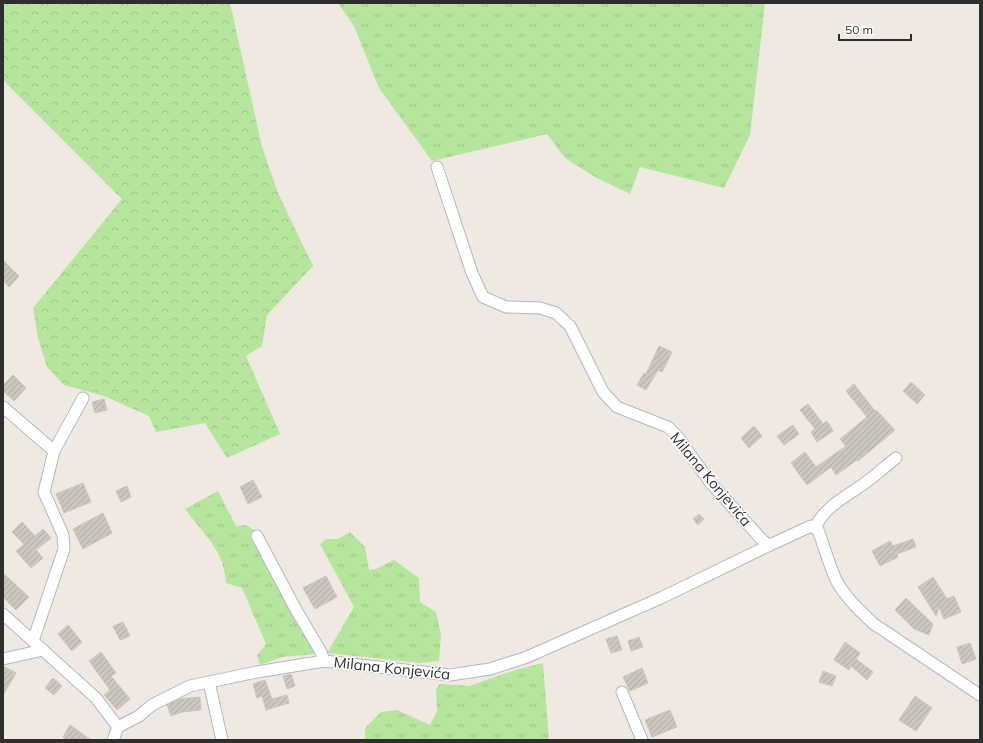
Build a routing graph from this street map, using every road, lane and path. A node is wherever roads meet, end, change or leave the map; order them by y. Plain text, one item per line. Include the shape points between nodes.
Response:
1 (437, 168) dead end
2 (83, 398) dead end
3 (3, 407) edge
4 (54, 451) junction
5 (896, 458) dead end
6 (815, 528) junction
7 (257, 536) dead end
8 (770, 544) junction
9 (3, 614) edge
10 (33, 641) junction
11 (43, 650) junction
12 (3, 659) edge
13 (324, 661) junction
14 (209, 682) junction
15 (622, 692) dead end
16 (980, 695) edge
17 (118, 726) junction
18 (113, 740) edge
19 (222, 740) edge
20 (642, 740) edge

1 - 8 street, Milana Konjevića via 472,273 484,297 506,306 540,308 556,314 570,326 603,392 617,407 668,427 710,482 763,541
2 - 4 street
3 - 4 street
4 - 10 street via 44,492 63,535 64,549
5 - 6 street via 868,481 840,498
6 - 8 street, Milana Konjevića via 811,526
6 - 16 street via 818,530 836,580 848,597 874,624
7 - 13 street, Milana Konjevića
8 - 13 street, Milana Konjevića via 663,597 527,657 490,669 450,675
9 - 10 street
10 - 11 street
11 - 12 street
11 - 17 street via 96,698
13 - 14 street, Milana Konjevića
14 - 17 street, Milana Konjevića via 190,686 172,694
14 - 19 street
15 - 20 street
17 - 18 street

